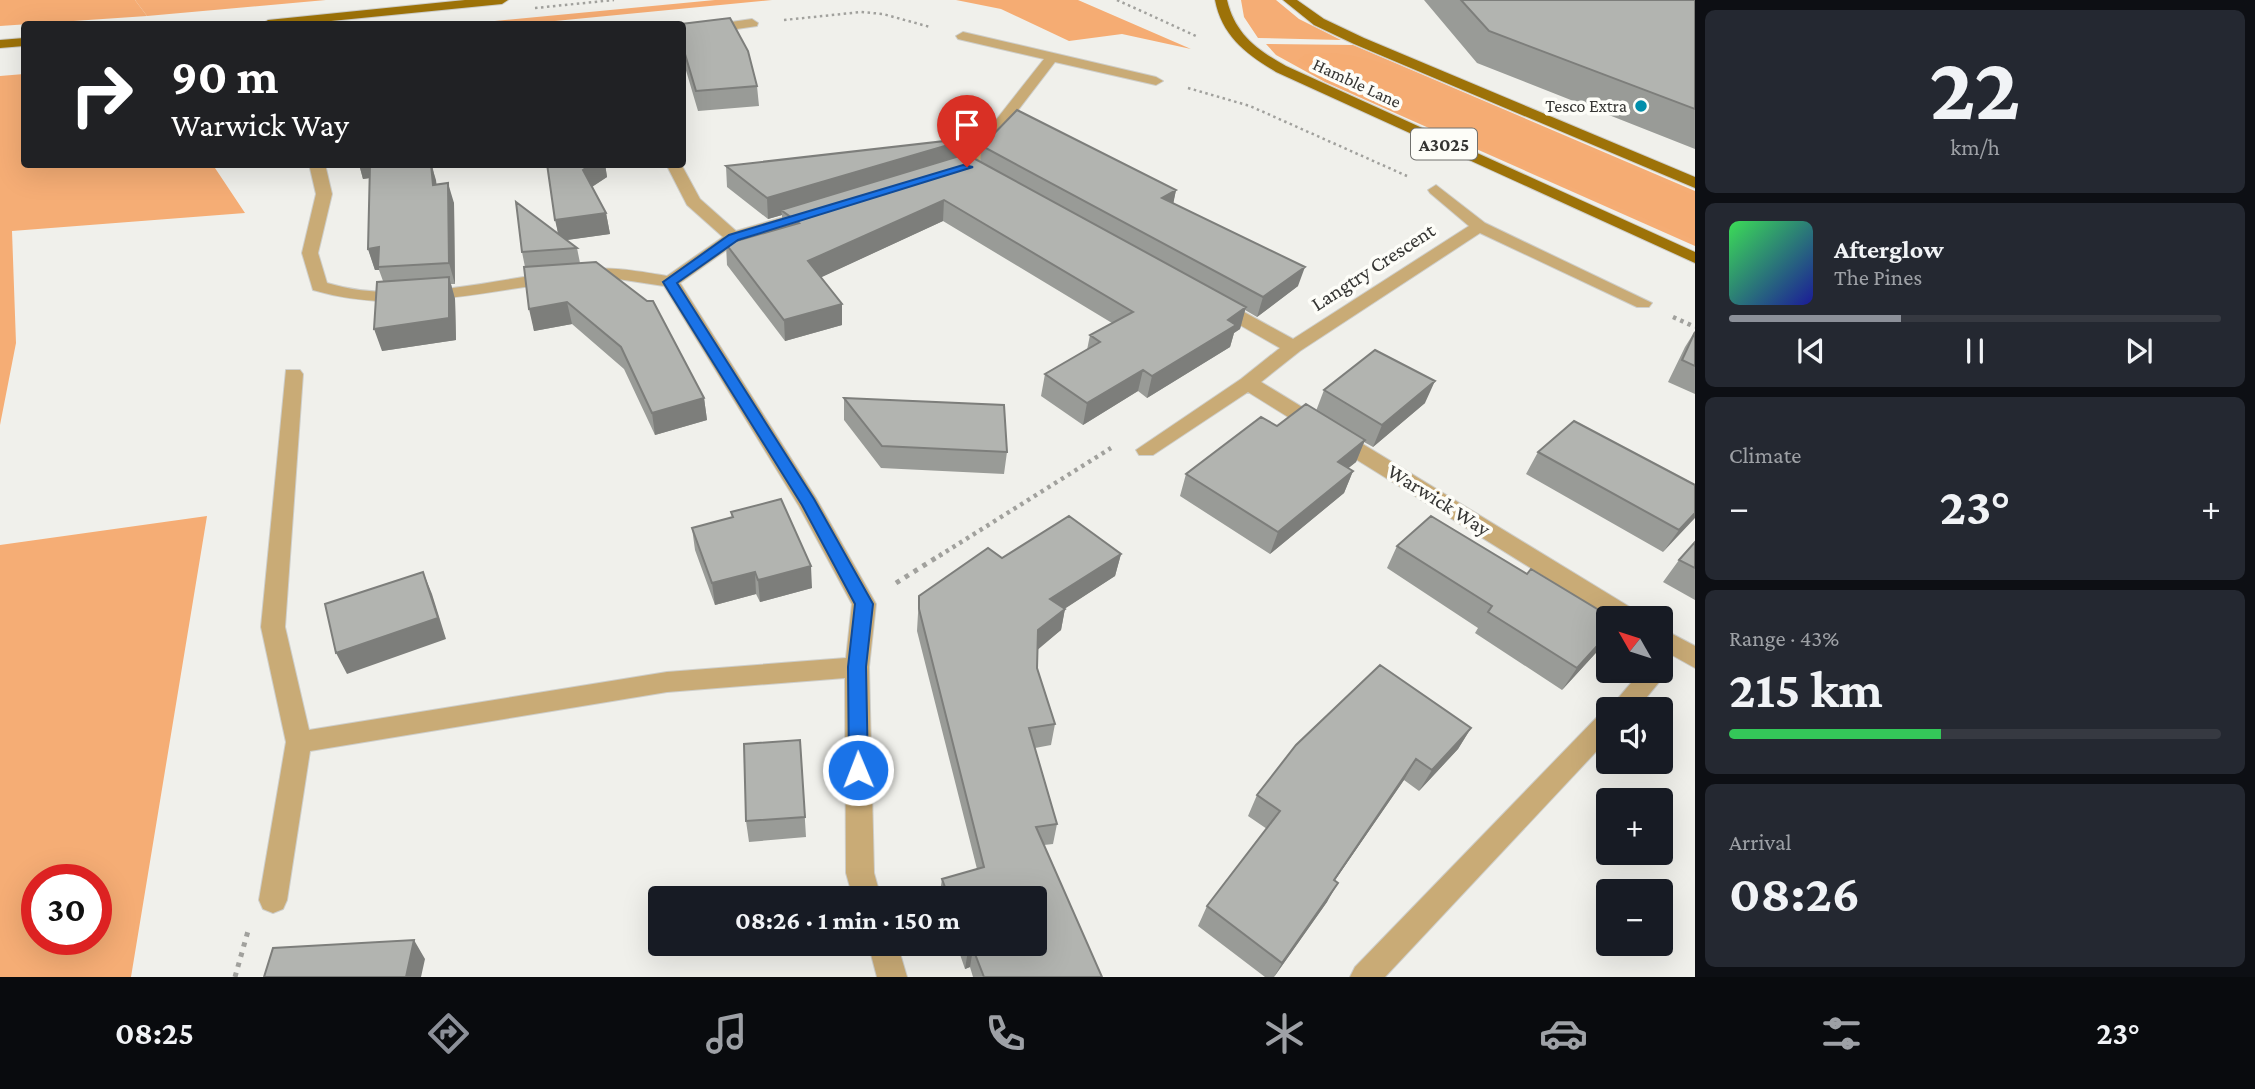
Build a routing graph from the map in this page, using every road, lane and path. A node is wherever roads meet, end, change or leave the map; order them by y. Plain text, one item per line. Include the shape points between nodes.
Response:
1 (502, 0) edge
2 (614, 0) edge
3 (1221, 0) edge
4 (1289, 0) edge
5 (533, 8) dead end
6 (319, 21) edge
7 (752, 23) joint
8 (686, 32) edge
9 (963, 36) joint
10 (21, 42) edge
11 (0, 44) edge
12 (1052, 57) junction
13 (1156, 80) dead end
14 (1183, 87) dead end
15 (318, 168) edge
16 (675, 168) edge
17 (966, 170) edge
18 (1695, 183) edge
19 (1436, 190) joint
20 (824, 210) edge
21 (1479, 226) junction
22 (733, 237) junction
23 (1695, 258) edge
24 (670, 282) junction
25 (1198, 294) edge
26 (1643, 303) dead end
27 (1293, 347) junction
28 (293, 374) dead end
29 (1248, 383) junction
30 (1146, 450) joint
31 (864, 604) junction
32 (1610, 606) edge
33 (857, 667) junction
34 (1645, 683) edge
35 (1632, 697) edge
36 (1596, 735) edge
37 (299, 742) junction
38 (864, 886) edge
39 (273, 900) dead end
40 (885, 956) edge
41 (892, 977) edge
42 (1365, 977) edge

1 - 6 main road
2 - 5 path
3 - 23 main road, Hamble Lane / A3025 via 1222,14 1241,41 1261,58
4 - 18 main road, Hamble Lane via 1319,22 1359,41
7 - 8 street
7 - 9 path via 861,12
9 - 12 street
10 - 11 main road
12 - 13 street
12 - 17 street
14 - 19 path via 1250,106
15 - 24 street via 324,194 310,253 318,286 338,294 368,299 618,274
16 - 22 street via 693,202
19 - 21 street, Langtry Crescent
20 - 22 street
21 - 26 street, Langtry Crescent
21 - 27 street, Langtry Crescent
22 - 24 street
24 - 31 street via 808,503
25 - 27 street
27 - 29 street
28 - 37 street via 273,627
29 - 30 street
29 - 32 street, Warwick Way
30 - 31 path via 1114,446
31 - 33 street
33 - 37 street via 667,682
33 - 38 street
34 - 35 street
36 - 42 street
37 - 39 street
40 - 41 street

